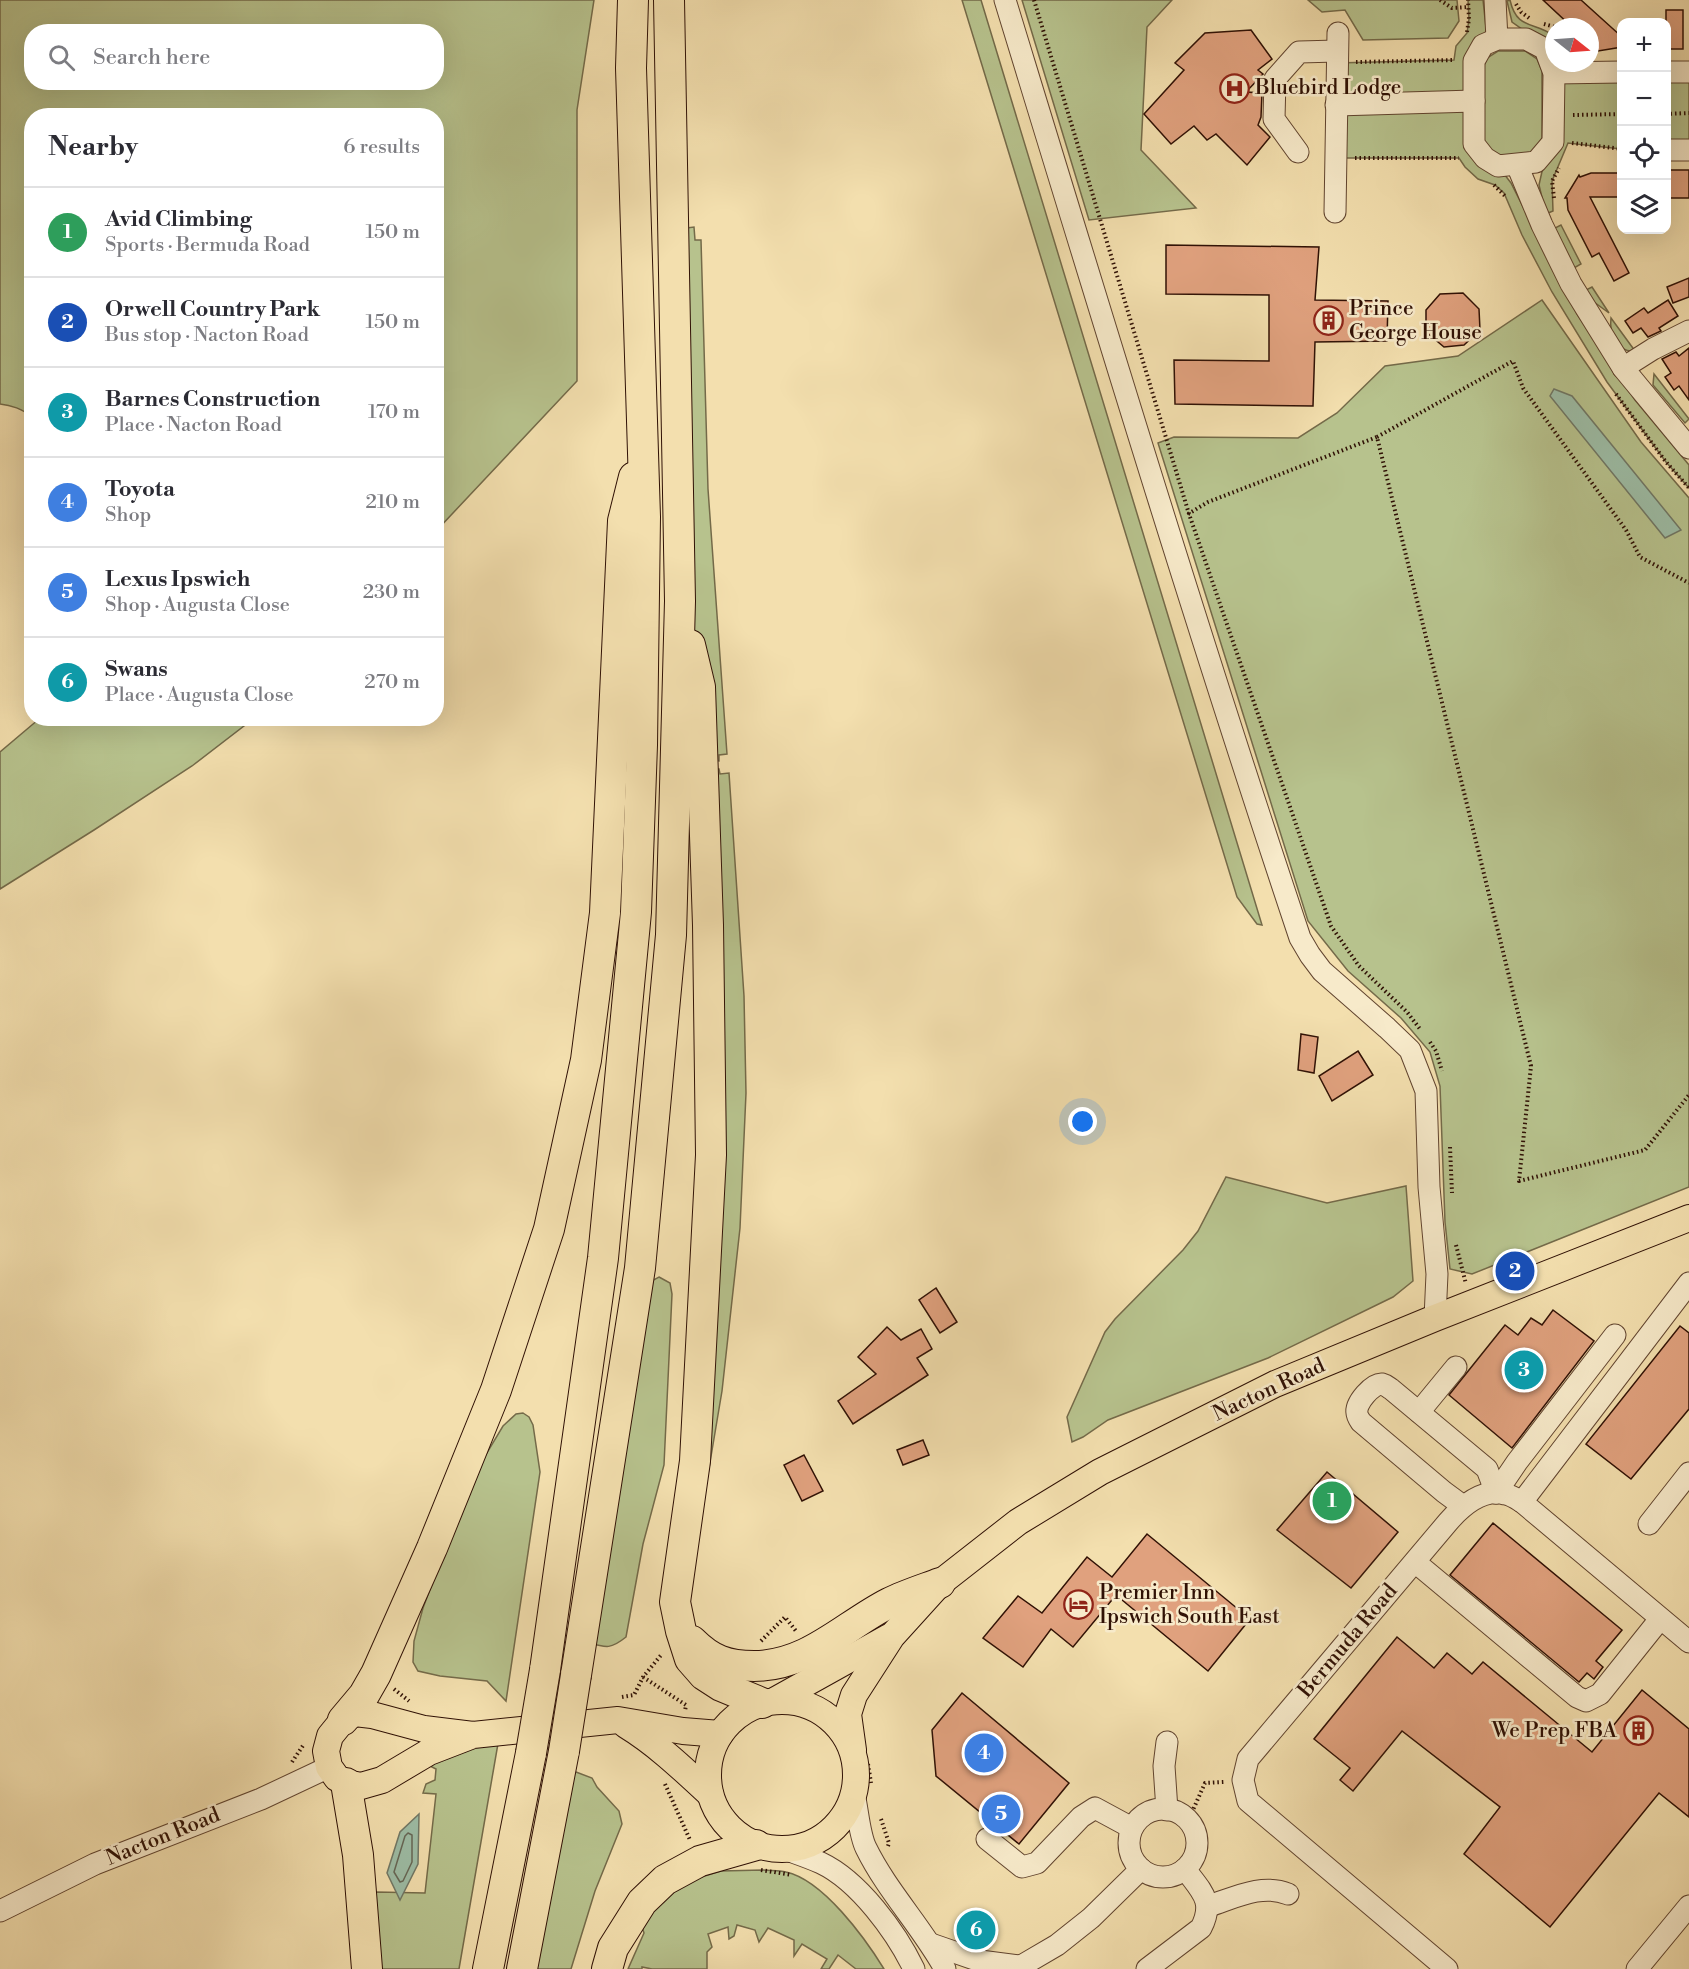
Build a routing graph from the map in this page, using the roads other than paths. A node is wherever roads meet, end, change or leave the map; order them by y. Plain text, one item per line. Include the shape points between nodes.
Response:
1 (633, 0) edge
2 (669, 0) edge
3 (1005, 0) edge
4 (1495, 0) edge
5 (1497, 39) junction
6 (1617, 72) edge
7 (1671, 72) edge
8 (1689, 72) edge
9 (1554, 73) junction
10 (1474, 101) junction
11 (1336, 105) junction
12 (1671, 150) edge
13 (1689, 150) edge
14 (1298, 152) dead end
15 (1517, 165) junction
16 (1335, 212) dead end
17 (1689, 331) edge
18 (1623, 368) junction
19 (642, 448) junction
20 (1689, 448) edge
21 (680, 601) junction
22 (1689, 1218) edge
23 (1437, 1274) junction
24 (1689, 1283) edge
25 (1466, 1297) junction
26 (1435, 1318) junction
27 (1615, 1335) dead end
28 (1455, 1367) dead end
29 (1419, 1412) junction
30 (1689, 1473) edge
31 (1496, 1493) junction
32 (1522, 1502) junction
33 (1463, 1506) junction
34 (1649, 1524) dead end
35 (1415, 1562) junction
36 (940, 1583) junction
37 (1660, 1619) junction
38 (681, 1631) junction
39 (892, 1636) junction
40 (1689, 1642) edge
41 (768, 1702) junction
42 (614, 1709) junction
43 (343, 1720) junction
44 (720, 1734) junction
45 (473, 1735) junction
46 (1167, 1742) dead end
47 (860, 1755) junction
48 (338, 1775) junction
49 (863, 1792) junction
50 (710, 1794) junction
51 (1167, 1810) junction
52 (1132, 1828) junction
53 (987, 1839) dead end
54 (787, 1850) junction
55 (754, 1858) junction
56 (1141, 1869) junction
57 (1185, 1869) junction
58 (1288, 1894) dead end
59 (1209, 1906) junction
60 (1689, 1906) edge
61 (0, 1911) edge
62 (931, 1944) junction
63 (1017, 1968) edge
64 (367, 1969) edge
65 (488, 1969) edge
66 (522, 1969) edge
67 (607, 1969) edge
68 (914, 1969) edge
69 (945, 1969) edge
70 (1147, 1969) edge
71 (1448, 1969) edge
72 (1637, 1969) edge

1 - 19 highway via 631,69
2 - 21 highway
3 - 23 street via 1165,523 1300,938 1322,971 1410,1050 1426,1091
4 - 5 street
5 - 9 street via 1526,39 1545,49
5 - 10 street via 1483,45 1474,61
6 - 9 street
7 - 8 street
9 - 15 street via 1553,142 1536,162
10 - 11 street
10 - 15 street via 1474,144 1498,166
11 - 14 street via 1337,49 1299,52 1275,79 1274,119
11 - 16 street
12 - 13 street
15 - 18 street via 1571,284
17 - 18 street
18 - 20 street
19 - 43 highway via 623,521 605,914 586,1060 549,1229 496,1390 432,1548 376,1674
19 - 65 highway, bridge via 645,517 636,912 603,1258 545,1670
21 - 38 highway via 699,687 711,1155 695,1461 675,1602
21 - 66 highway, bridge via 671,935 640,1268 564,1751
22 - 25 main road, Nacton Road
23 - 25 street via 1451,1293
23 - 26 street
24 - 32 street
25 - 26 main road, Nacton Road
26 - 36 main road, Nacton Road via 1275,1384 1100,1472 1018,1521
27 - 31 street
28 - 29 street
29 - 31 street via 1487,1469
29 - 33 street via 1382,1384 1357,1406 1361,1422
30 - 34 street
31 - 32 street
31 - 33 street, Bermuda Road
32 - 37 street
33 - 35 street, Bermuda Road
35 - 37 street via 1586,1701 1600,1694
35 - 71 street, Bermuda Road via 1248,1759 1243,1780 1248,1801
36 - 38 highway via 889,1603 813,1652 768,1666 719,1662
36 - 39 main road, Nacton Road
37 - 40 street
38 - 41 highway via 690,1659 704,1675 721,1686
39 - 41 main road, Nacton Road
39 - 47 main road, Nacton Road via 854,1695 848,1714
41 - 44 main road via 750,1708
41 - 47 main road via 800,1703 823,1713
42 - 44 main road via 683,1731
42 - 45 main road
42 - 50 main road
43 - 45 main road via 355,1713 424,1729
43 - 48 main road via 330,1736 326,1751
44 - 50 main road via 710,1760
45 - 48 main road via 429,1752 382,1780 361,1786
46 - 51 street
47 - 49 main road via 857,1774
48 - 61 street, Nacton Road via 261,1798 95,1864
48 - 64 highway via 358,1855
49 - 54 main road via 829,1834 806,1846
49 - 62 street via 865,1846
50 - 55 main road via 724,1821
51 - 52 street via 1147,1813
51 - 57 street via 1188,1821 1194,1830 1196,1851
52 - 53 street via 1095,1808 1080,1817 1037,1863 1022,1867
52 - 56 street via 1130,1850
54 - 55 main road via 771,1849
54 - 68 street via 823,1864 858,1888 904,1948
55 - 67 highway via 700,1862 665,1880 642,1902 613,1948
56 - 57 street via 1167,1877
56 - 63 street via 1091,1918 1057,1945
57 - 59 street
58 - 59 street via 1259,1890
59 - 70 street via 1201,1928
60 - 72 street
62 - 63 street via 980,1961
62 - 69 street

